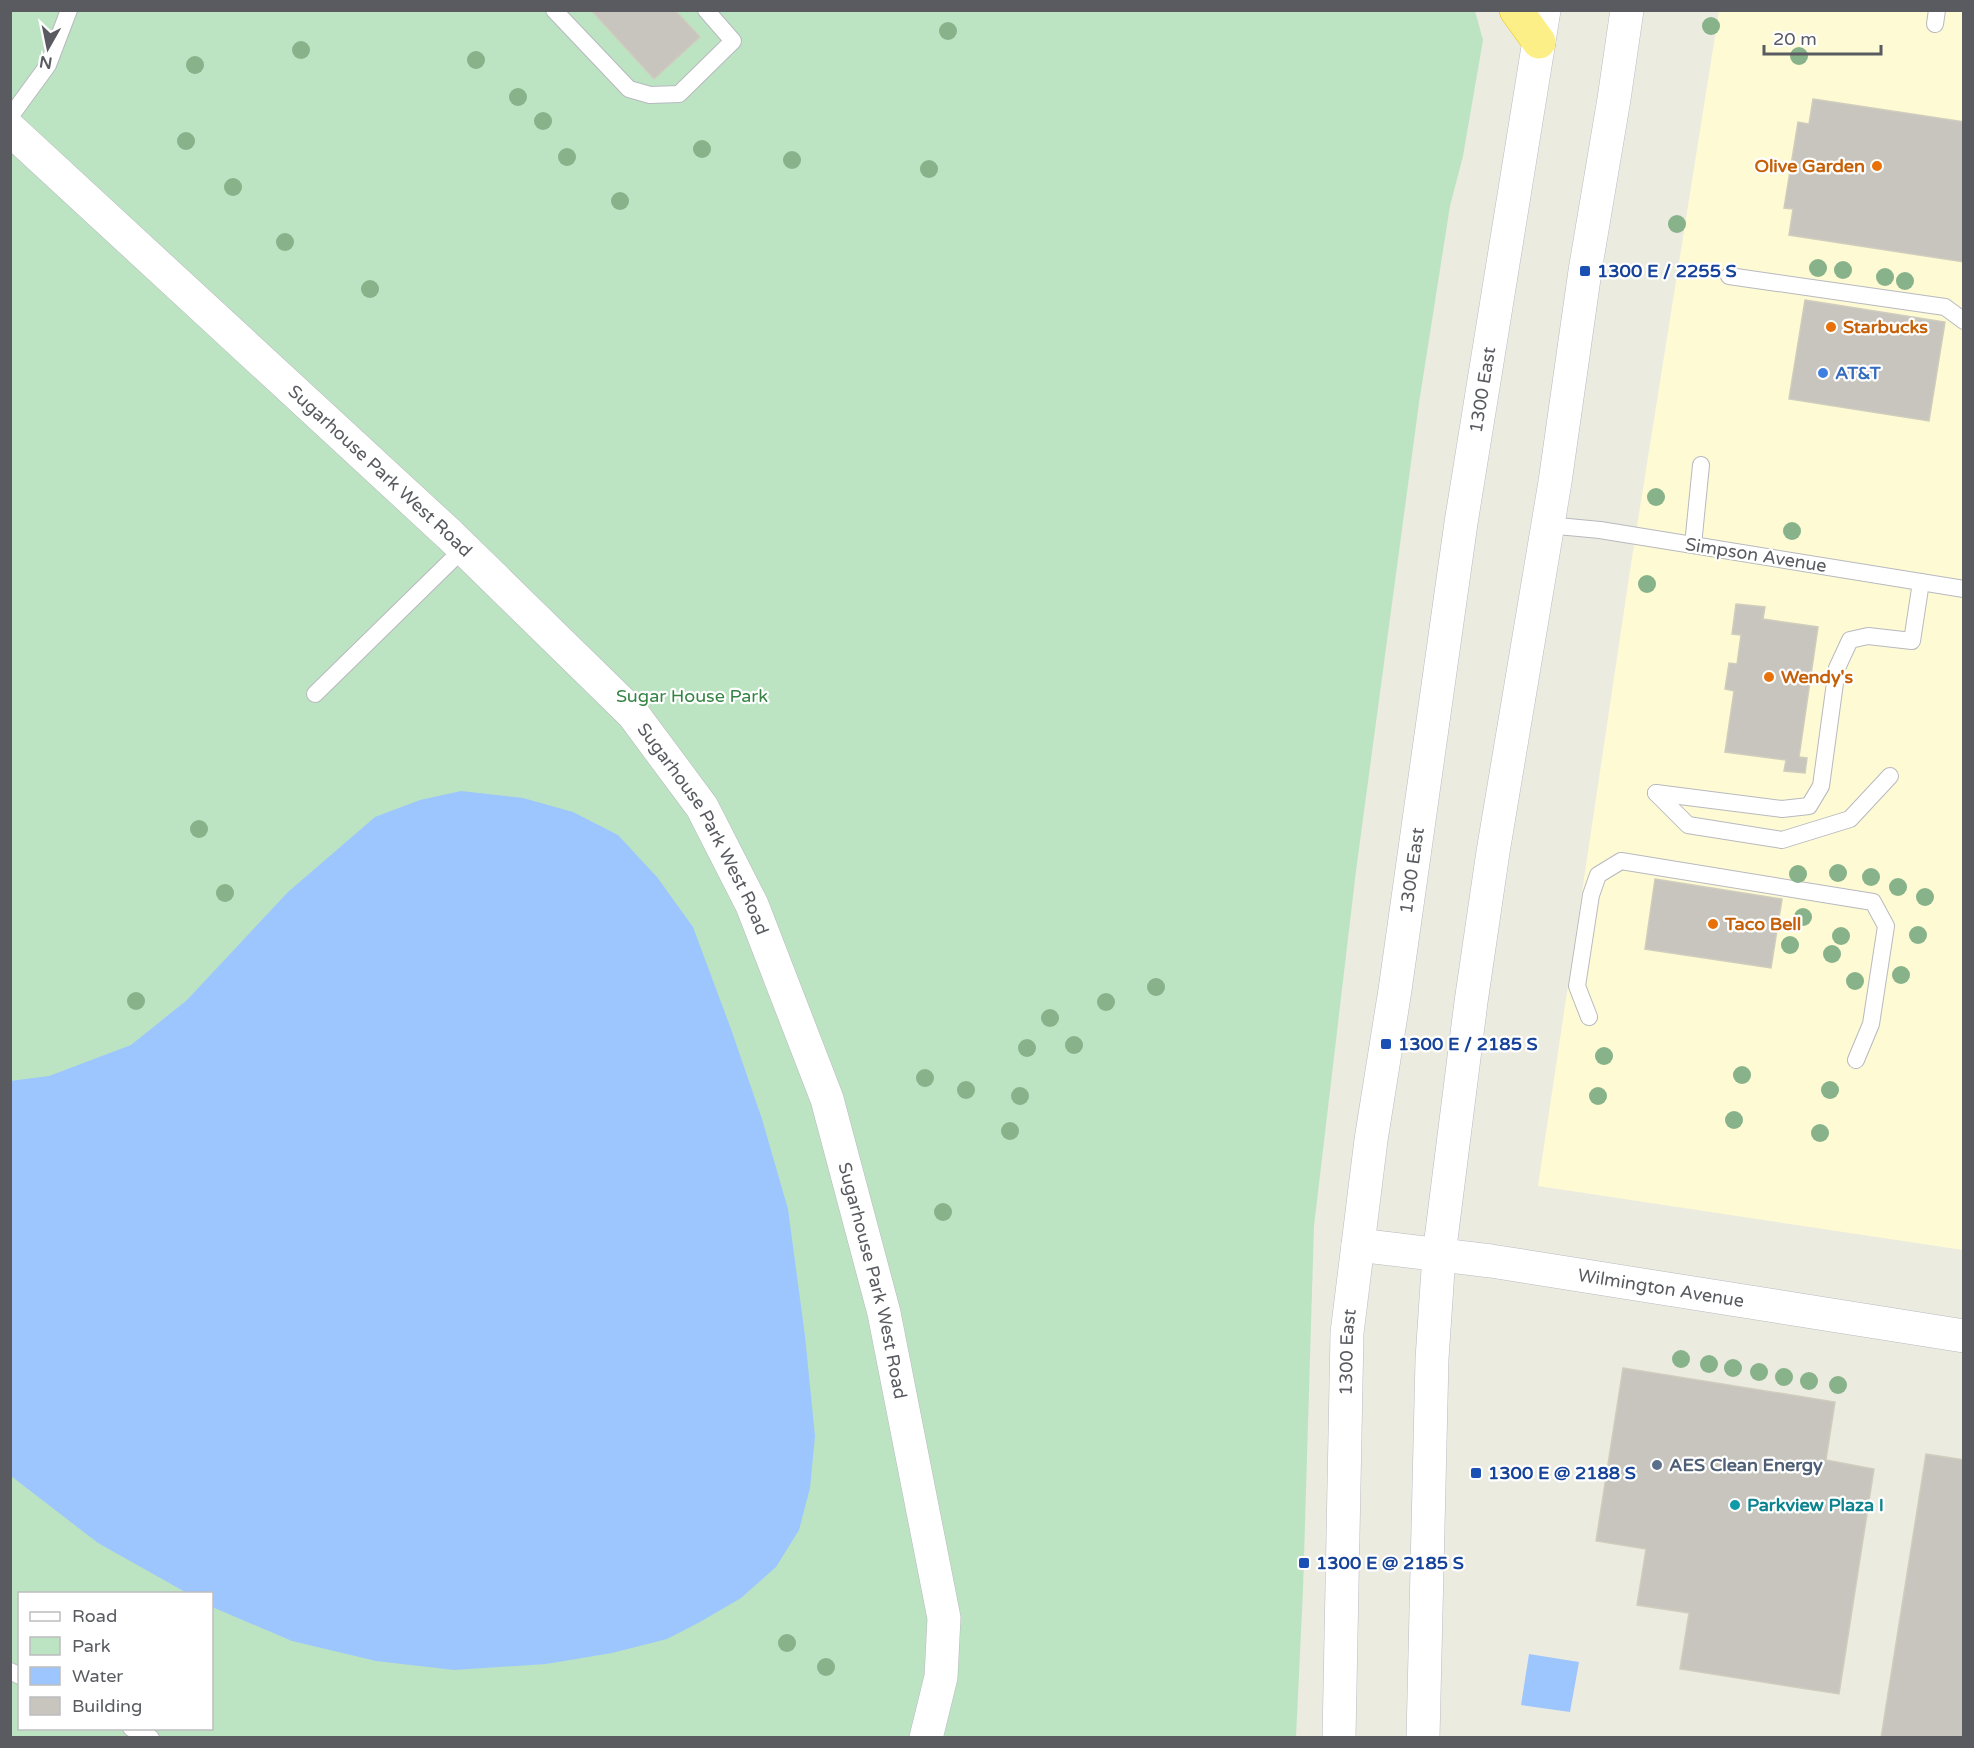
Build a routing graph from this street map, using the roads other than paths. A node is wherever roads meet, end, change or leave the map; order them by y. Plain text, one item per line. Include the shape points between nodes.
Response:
1 (69, 10) edge
2 (554, 10) edge
3 (706, 10) edge
4 (1516, 10) edge
5 (1627, 10) edge
6 (1542, 26) edge
7 (10, 117) edge
8 (10, 129) edge
9 (1729, 276) dead end
10 (1964, 321) edge
11 (1701, 465) dead end
12 (1547, 525) junction
13 (1693, 545) junction
14 (464, 549) junction
15 (1921, 582) junction
16 (1964, 589) edge
17 (315, 694) dead end
18 (1890, 776) dead end
19 (1589, 1017) dead end
20 (1856, 1060) dead end
21 (1358, 1245) junction
22 (1439, 1254) junction
23 (1964, 1336) edge
24 (135, 1730) edge
25 (151, 1737) edge
26 (926, 1737) edge
27 (1339, 1737) edge
28 (1423, 1737) edge

1 - 7 lane via 48,65
2 - 3 lane via 629,89 650,95 678,94 733,41
4 - 6 highway
5 - 12 main road
6 - 21 main road, 1300 East via 1461,522
8 - 14 main road, Sugarhouse Park West Road
9 - 10 lane via 1945,307
11 - 13 lane
12 - 13 lane, Simpson Avenue
12 - 22 main road via 1493,852
13 - 15 lane, Simpson Avenue
14 - 17 lane
14 - 26 main road, Sugarhouse Park West Road via 633,714 702,807 756,916 827,1099 885,1313 944,1618 941,1677
15 - 16 lane, Simpson Avenue
15 - 18 lane via 1912,641 1868,636 1850,640 1837,668 1821,786 1809,806 1782,809 1656,793 1688,825 1782,840 1850,819
19 - 20 lane via 1577,986 1591,895 1598,876 1621,861 1873,902 1887,926 1871,1024
21 - 22 main road, Wilmington Avenue
21 - 27 main road, 1300 East via 1347,1333
22 - 23 main road, Wilmington Avenue
22 - 28 main road via 1432,1350
24 - 25 lane

